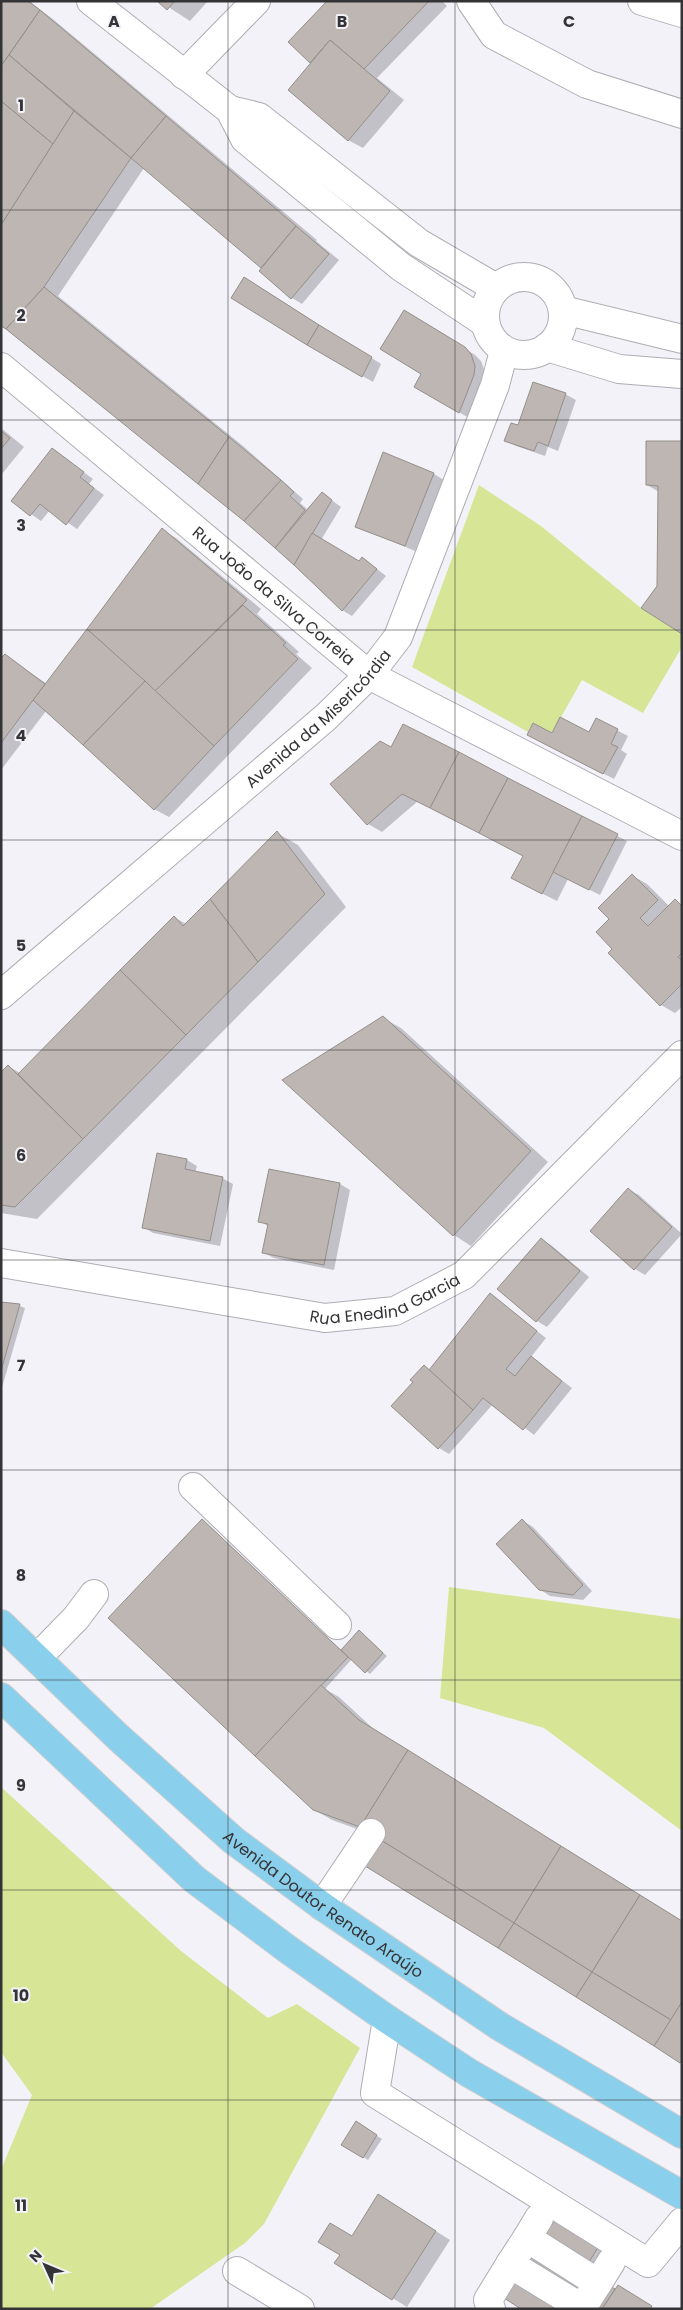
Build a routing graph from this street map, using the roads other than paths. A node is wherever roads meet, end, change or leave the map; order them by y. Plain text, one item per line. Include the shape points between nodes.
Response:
1 (91, 1) edge
2 (256, 1) edge
3 (471, 1) edge
4 (642, 1) edge
5 (682, 13) edge
6 (184, 75) junction
7 (230, 110) junction
8 (682, 114) edge
9 (496, 288) junction
10 (563, 310) junction
11 (484, 322) junction
12 (682, 338) edge
13 (547, 347) junction
14 (504, 351) junction
15 (1, 368) edge
16 (682, 374) edge
17 (368, 675) junction
18 (682, 836) edge
19 (1, 995) edge
20 (682, 1055) edge
21 (1, 1263) edge
22 (193, 1487) dead end
23 (94, 1594) dead end
24 (1, 1624) edge
25 (336, 1625) dead end
26 (37, 1658) junction
27 (1, 1697) edge
28 (370, 1833) dead end
29 (322, 1906) junction
30 (387, 2020) junction
31 (682, 2134) edge
32 (532, 2191) junction
33 (682, 2195) edge
34 (682, 2222) edge
35 (533, 2228) junction
36 (510, 2264) junction
37 (610, 2264) junction
38 (237, 2271) dead end
39 (300, 2309) edge
40 (492, 2309) edge
41 (582, 2309) edge

1 - 6 street
2 - 6 street
3 - 8 street via 494,35 587,84
4 - 5 street
6 - 7 street
7 - 9 street via 260,117 419,243
7 - 11 street via 245,139 401,267
9 - 10 street via 506,280 530,276 552,288
9 - 11 street via 488,298
10 - 12 street
10 - 13 street via 560,331
11 - 14 street via 488,333
13 - 14 street via 526,355
13 - 16 street via 619,369
14 - 17 street, Avenida da Misericórdia via 495,385 398,637
15 - 17 street, Rua João da Silva Correia
17 - 18 street, Rua João da Silva Correia
17 - 19 street, Avenida da Misericórdia via 326,717
20 - 21 street, Rua Enedina Garcia via 464,1274 395,1311 325,1318
22 - 25 street
23 - 26 street via 76,1618
24 - 26 main road, Avenida Doutor Renato Araújo
26 - 29 main road, Avenida Doutor Renato Araújo via 118,1738 233,1840
27 - 30 main road via 194,1880
28 - 29 street
29 - 31 main road, Avenida Doutor Renato Araújo via 499,2026
30 - 32 street via 375,2093
30 - 33 main road via 469,2073
32 - 35 street
32 - 37 street
34 - 37 street via 648,2263
35 - 36 street
35 - 37 street
36 - 40 street via 488,2300
36 - 41 street
37 - 41 street
38 - 39 street

